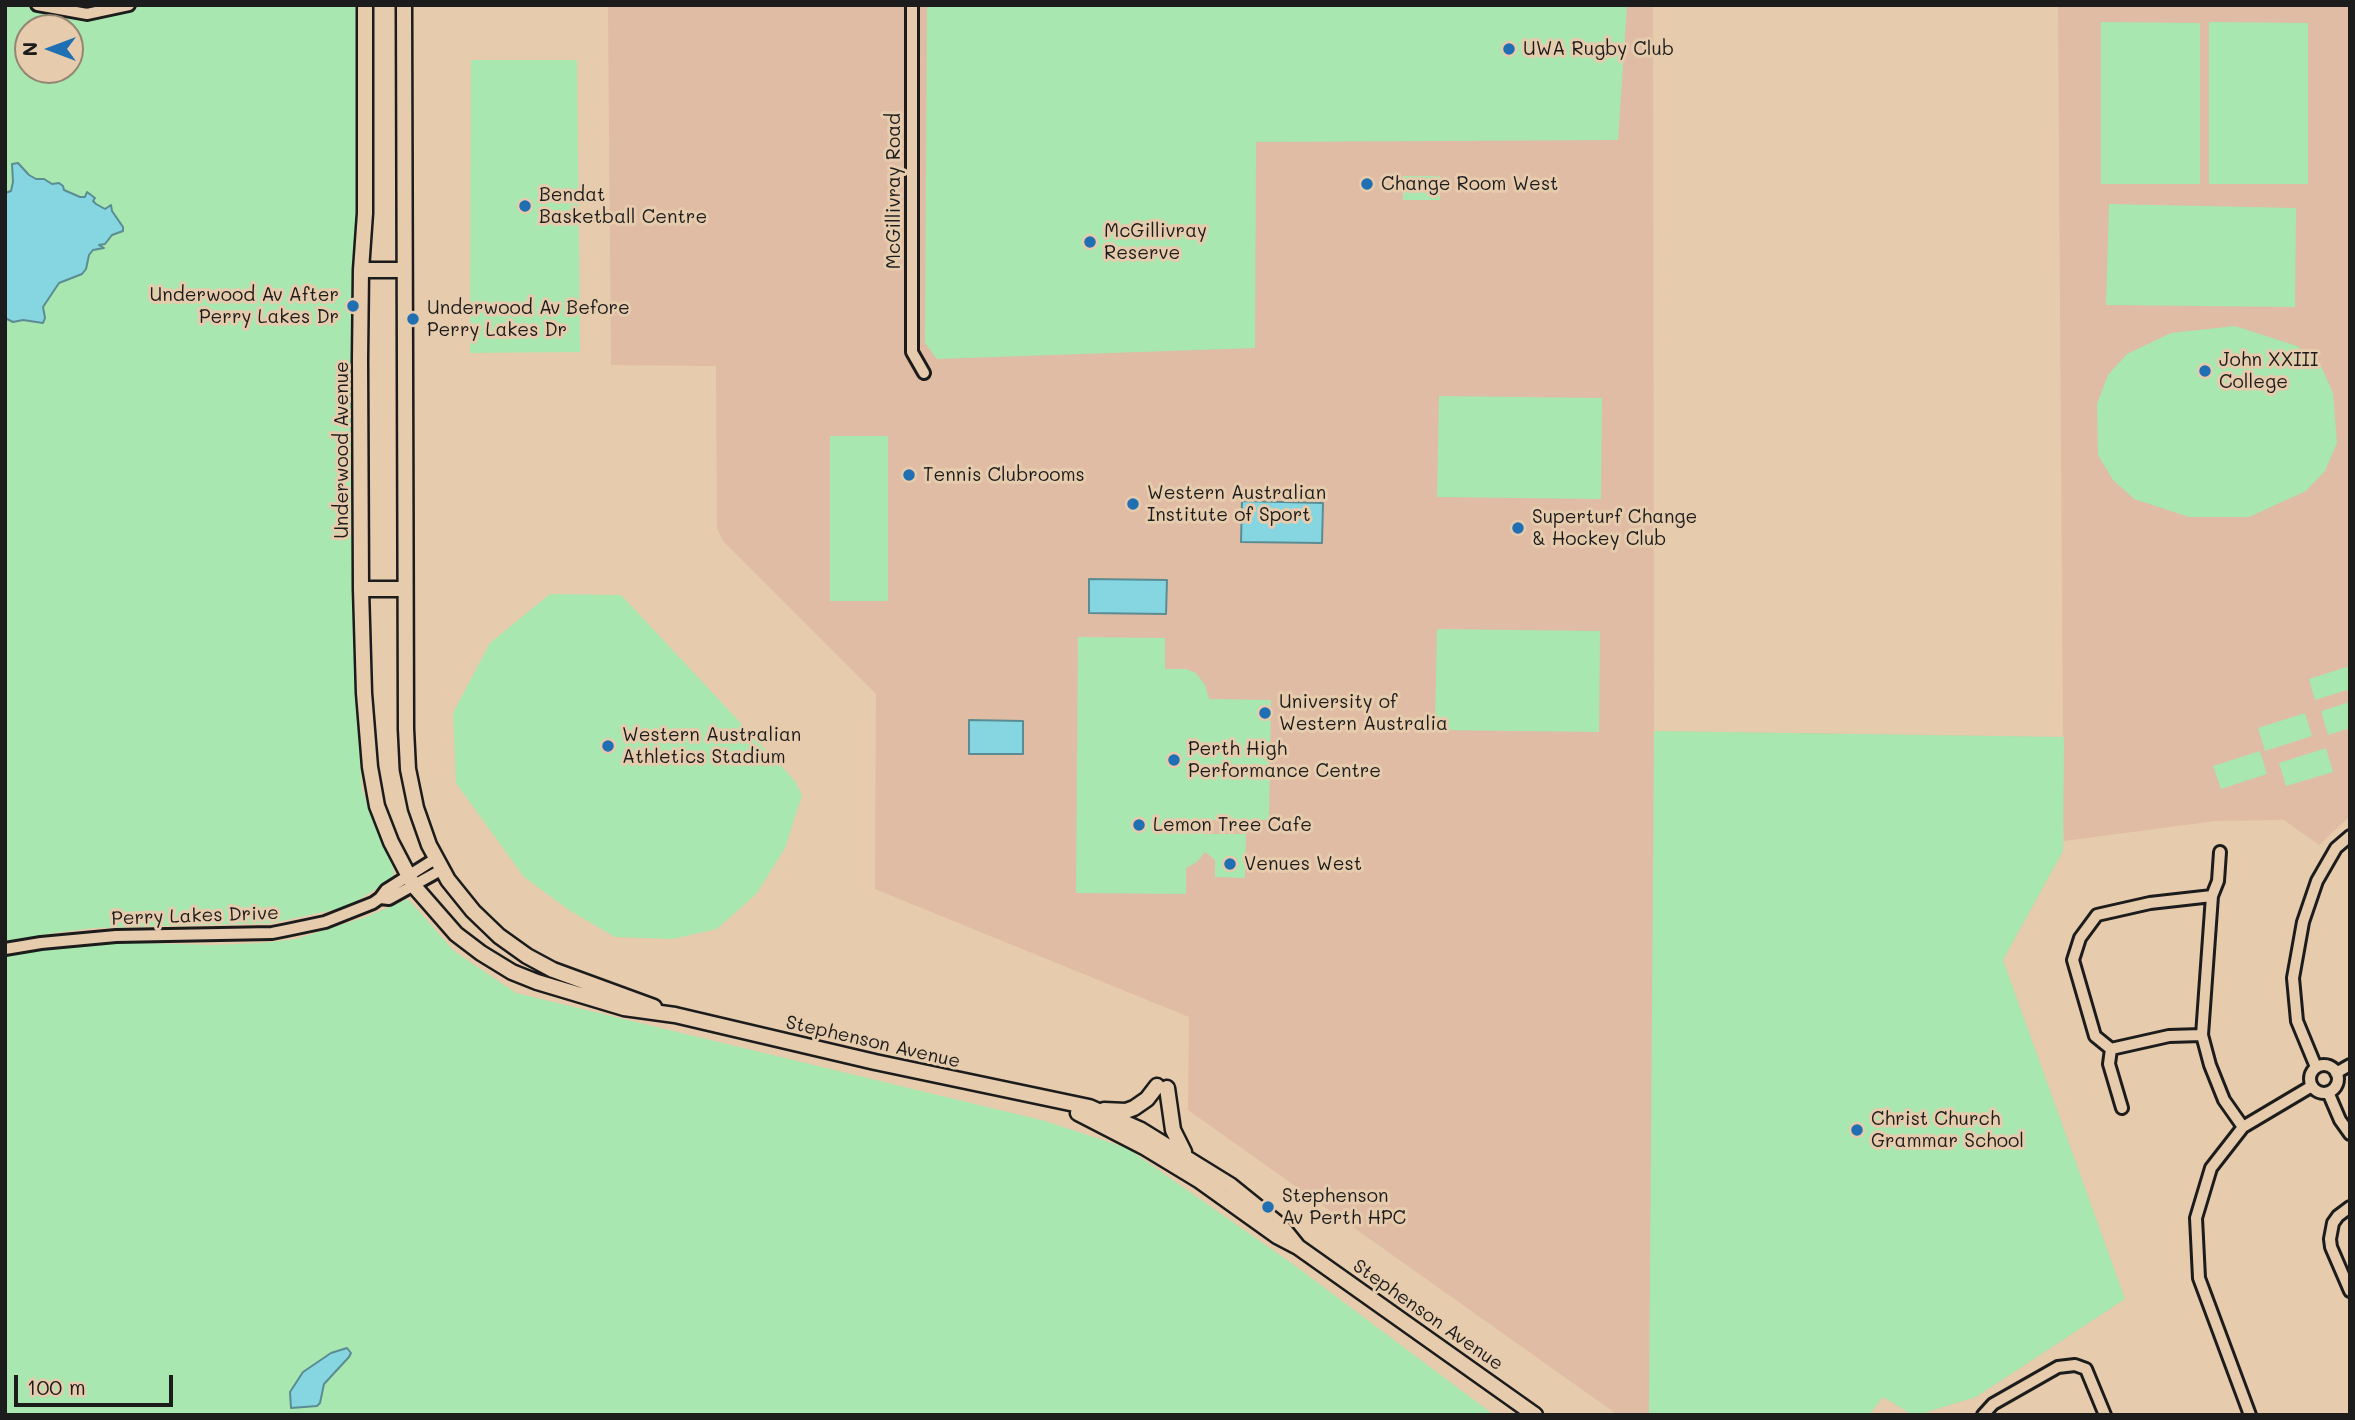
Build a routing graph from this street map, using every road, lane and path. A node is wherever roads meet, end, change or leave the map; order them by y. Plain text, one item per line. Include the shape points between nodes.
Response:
1 (37, 5) edge
2 (129, 5) edge
3 (365, 5) edge
4 (404, 5) edge
5 (912, 5) edge
6 (361, 270) junction
7 (404, 271) junction
8 (924, 373) dead end
9 (361, 589) junction
10 (405, 589) junction
11 (2350, 836) edge
12 (2220, 852) dead end
13 (438, 864) junction
14 (411, 881) junction
15 (2212, 896) junction
16 (5, 950) edge
17 (675, 1015) junction
18 (2203, 1035) junction
19 (2111, 1049) junction
20 (2350, 1065) edge
21 (2316, 1067) junction
22 (2336, 1073) junction
23 (2312, 1086) junction
24 (2328, 1092) junction
25 (1063, 1104) junction
26 (1089, 1107) junction
27 (2122, 1108) dead end
28 (2243, 1127) junction
29 (2350, 1134) edge
30 (1187, 1156) junction
31 (2350, 1207) edge
32 (1298, 1247) junction
33 (2350, 1291) edge
34 (1535, 1415) edge
35 (1983, 1415) edge
36 (2105, 1415) edge
37 (2250, 1415) edge

1 - 2 street via 87,15
3 - 6 main road, Underwood Avenue
4 - 7 main road
5 - 8 street, McGillivray Road via 912,352
6 - 7 main road
6 - 9 main road, Underwood Avenue
7 - 10 main road
9 - 10 main road
9 - 14 main road, Underwood Avenue via 373,786 383,825
10 - 13 main road via 408,769 421,827
11 - 21 street via 2336,848 2317,881 2303,922 2293,978 2297,1021
12 - 15 street
13 - 14 street, Perry Lakes Drive
13 - 17 main road, Stephenson Avenue via 473,911 527,956 579,981
14 - 16 street, Perry Lakes Drive via 389,899 380,898 325,922 272,933 116,936
14 - 17 main road, Stephenson Avenue via 456,934 512,972 624,1008
15 - 18 street
15 - 19 street via 2097,915 2080,938 2073,960 2095,1036
17 - 25 main road, Stephenson Avenue
18 - 19 street via 2169,1036
18 - 28 street via 2224,1100
19 - 27 street via 2109,1064
20 - 22 street
21 - 22 street via 2328,1066
21 - 23 street via 2310,1076
22 - 24 street via 2337,1082
23 - 24 street via 2320,1093
23 - 28 street
24 - 29 street
25 - 26 main road, Stephenson Avenue
25 - 32 main road, Stephenson Avenue via 1200,1181
26 - 30 main road, Stephenson Avenue
26 - 30 main road via 1130,1110 1162,1087 1173,1130
28 - 37 street via 2211,1168 2196,1218 2199,1278
30 - 32 main road, Stephenson Avenue via 1282,1227
31 - 33 street via 2333,1223 2330,1239
32 - 34 main road, Stephenson Avenue
35 - 36 street via 1993,1404 2059,1367 2075,1365 2086,1369

